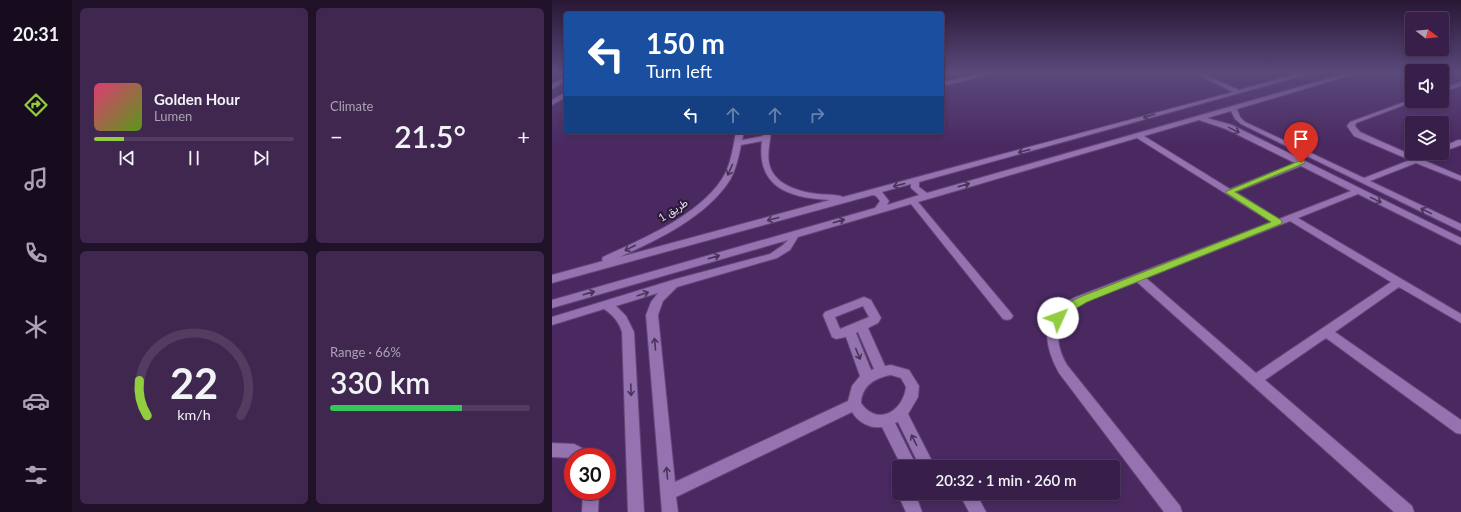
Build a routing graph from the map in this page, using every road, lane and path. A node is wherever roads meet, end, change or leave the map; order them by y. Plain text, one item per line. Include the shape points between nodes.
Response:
1 (561, 97) edge
2 (1220, 97) edge
3 (1271, 97) edge
4 (552, 103) edge
5 (1405, 103) edge
6 (1233, 108) junction
7 (1197, 118) junction
8 (740, 134) edge
9 (767, 135) edge
10 (1139, 136) junction
11 (1461, 142) edge
12 (738, 143) junction
13 (1449, 147) edge
14 (1405, 155) edge
15 (1416, 160) joint
16 (1301, 163) junction
17 (1461, 179) edge
18 (915, 180) junction
19 (1360, 186) junction
20 (873, 192) junction
21 (1229, 192) junction
22 (927, 196) junction
23 (853, 197) junction
24 (912, 200) junction
25 (878, 210) junction
26 (1290, 218) junction
27 (1278, 222) junction
28 (1461, 228) edge
29 (794, 234) junction
30 (1461, 242) edge
31 (581, 271) junction
32 (1138, 277) junction
33 (552, 279) edge
34 (1399, 282) junction
35 (676, 283) junction
36 (552, 304) edge
37 (606, 305) junction
38 (1007, 316) dead end
39 (1461, 319) edge
40 (552, 321) edge
41 (861, 326) junction
42 (849, 331) junction
43 (1326, 332) junction
44 (881, 371) junction
45 (867, 377) junction
46 (1256, 380) junction
47 (854, 404) junction
48 (901, 413) junction
49 (886, 420) junction
50 (1461, 428) edge
51 (552, 450) edge
52 (564, 451) edge
53 (906, 460) edge
54 (924, 460) edge
55 (669, 493) junction
56 (590, 500) edge
57 (908, 500) edge
58 (971, 500) edge
59 (590, 512) edge
60 (636, 512) edge
61 (670, 512) edge
62 (914, 512) edge
63 (978, 512) edge
64 (1174, 512) edge
65 (1406, 512) edge

1 - 4 street
2 -> 18 street
3 - 6 street
5 - 14 street via 1353,122 1351,126 1352,130 1361,136
6 - 7 street
6 - 19 street via 1237,118 1244,123
7 - 10 street
7 -> 16 street via 1220,123
8 - 12 street, طريق 1
9 - 12 street
9 - 23 street via 765,165 775,180 784,187 814,196
10 - 21 street
22 -> 10 street
11 - 13 street
12 -> 31 street, طريق 1 via 733,165 726,180 701,206 650,238
15 - 17 street
15 - 19 street
16 - 19 street
16 - 21 street
18 -> 20 street
18 - 22 street via 915,188
19 - 26 street
28 -> 19 street
19 -> 30 street
20 - 23 street
20 - 25 street via 885,201
21 - 27 street
22 - 24 street
23 -> 31 street
24 - 25 street
24 - 38 street
29 -> 25 street
26 - 27 street
26 - 34 street
27 - 32 street
29 - 35 street via 793,240 785,250 773,256
36 -> 29 street
31 - 33 street
32 - 46 street
32 - 64 street via 1064,310 1053,327 1052,348 1062,369
34 - 39 street
34 - 43 street
37 -> 35 street
55 -> 35 street via 652,315 654,304
37 - 40 street
37 -> 60 street via 625,321 628,332
41 - 42 street
41 - 42 street via 875,318 865,302 829,315 836,334
41 - 44 street
42 -> 45 street
43 - 46 street
43 - 50 street
44 - 45 street
44 - 48 street via 891,370 905,374 913,386 911,400
45 - 47 street via 857,390
46 - 65 street
47 - 49 street via 862,416 878,421
47 - 55 street
48 - 49 street
54 -> 48 street
49 - 53 street
51 - 52 street
55 - 61 street
56 - 59 street
57 - 62 street
58 - 63 street

